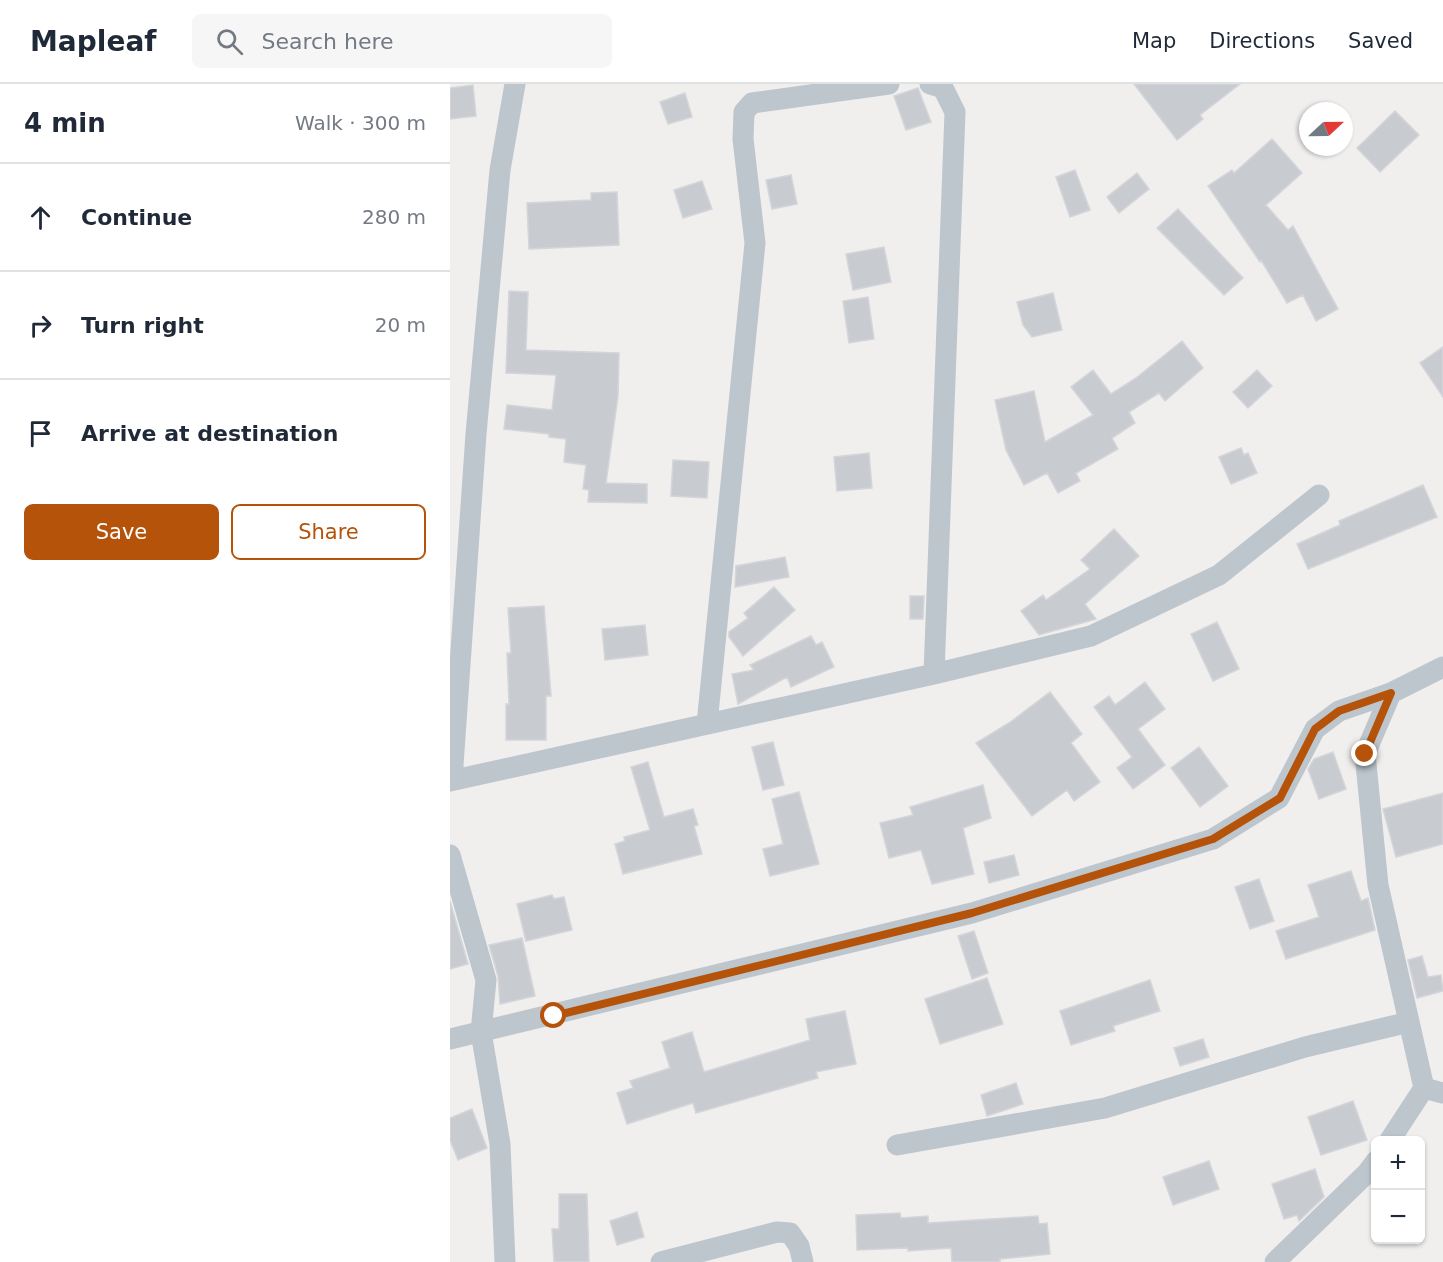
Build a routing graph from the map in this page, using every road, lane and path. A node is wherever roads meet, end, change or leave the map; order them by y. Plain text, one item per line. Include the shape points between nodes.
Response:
1 (515, 84) edge
2 (889, 84) edge
3 (930, 84) edge
4 (810, 89) edge
5 (1319, 495) dead end
6 (1443, 667) edge
7 (934, 674) junction
8 (1391, 693) junction
9 (707, 724) junction
10 (451, 780) edge
11 (450, 855) edge
12 (1409, 1022) junction
13 (481, 1032) junction
14 (450, 1039) edge
15 (1433, 1090) edge
16 (1393, 1136) edge
17 (897, 1145) dead end
18 (1371, 1168) edge
19 (505, 1262) edge
20 (660, 1262) edge
21 (803, 1262) edge
22 (1275, 1262) edge

1 - 10 street via 500,170 484,342
2 - 4 street
3 - 7 street via 943,88 956,112
4 - 9 street via 752,103 744,112 743,139 755,243
5 - 7 street via 1218,574 1091,636
6 - 8 street
7 - 9 street
8 - 12 street via 1365,754 1378,885
8 - 13 street via 1339,711 1315,729 1280,798 1213,839 972,913
9 - 10 street
11 - 13 street via 486,980
12 - 15 street
12 - 17 street via 1305,1047 1105,1108
13 - 14 street
13 - 19 street via 500,1144
15 - 16 street
18 - 22 street
20 - 21 street via 777,1232 790,1233

